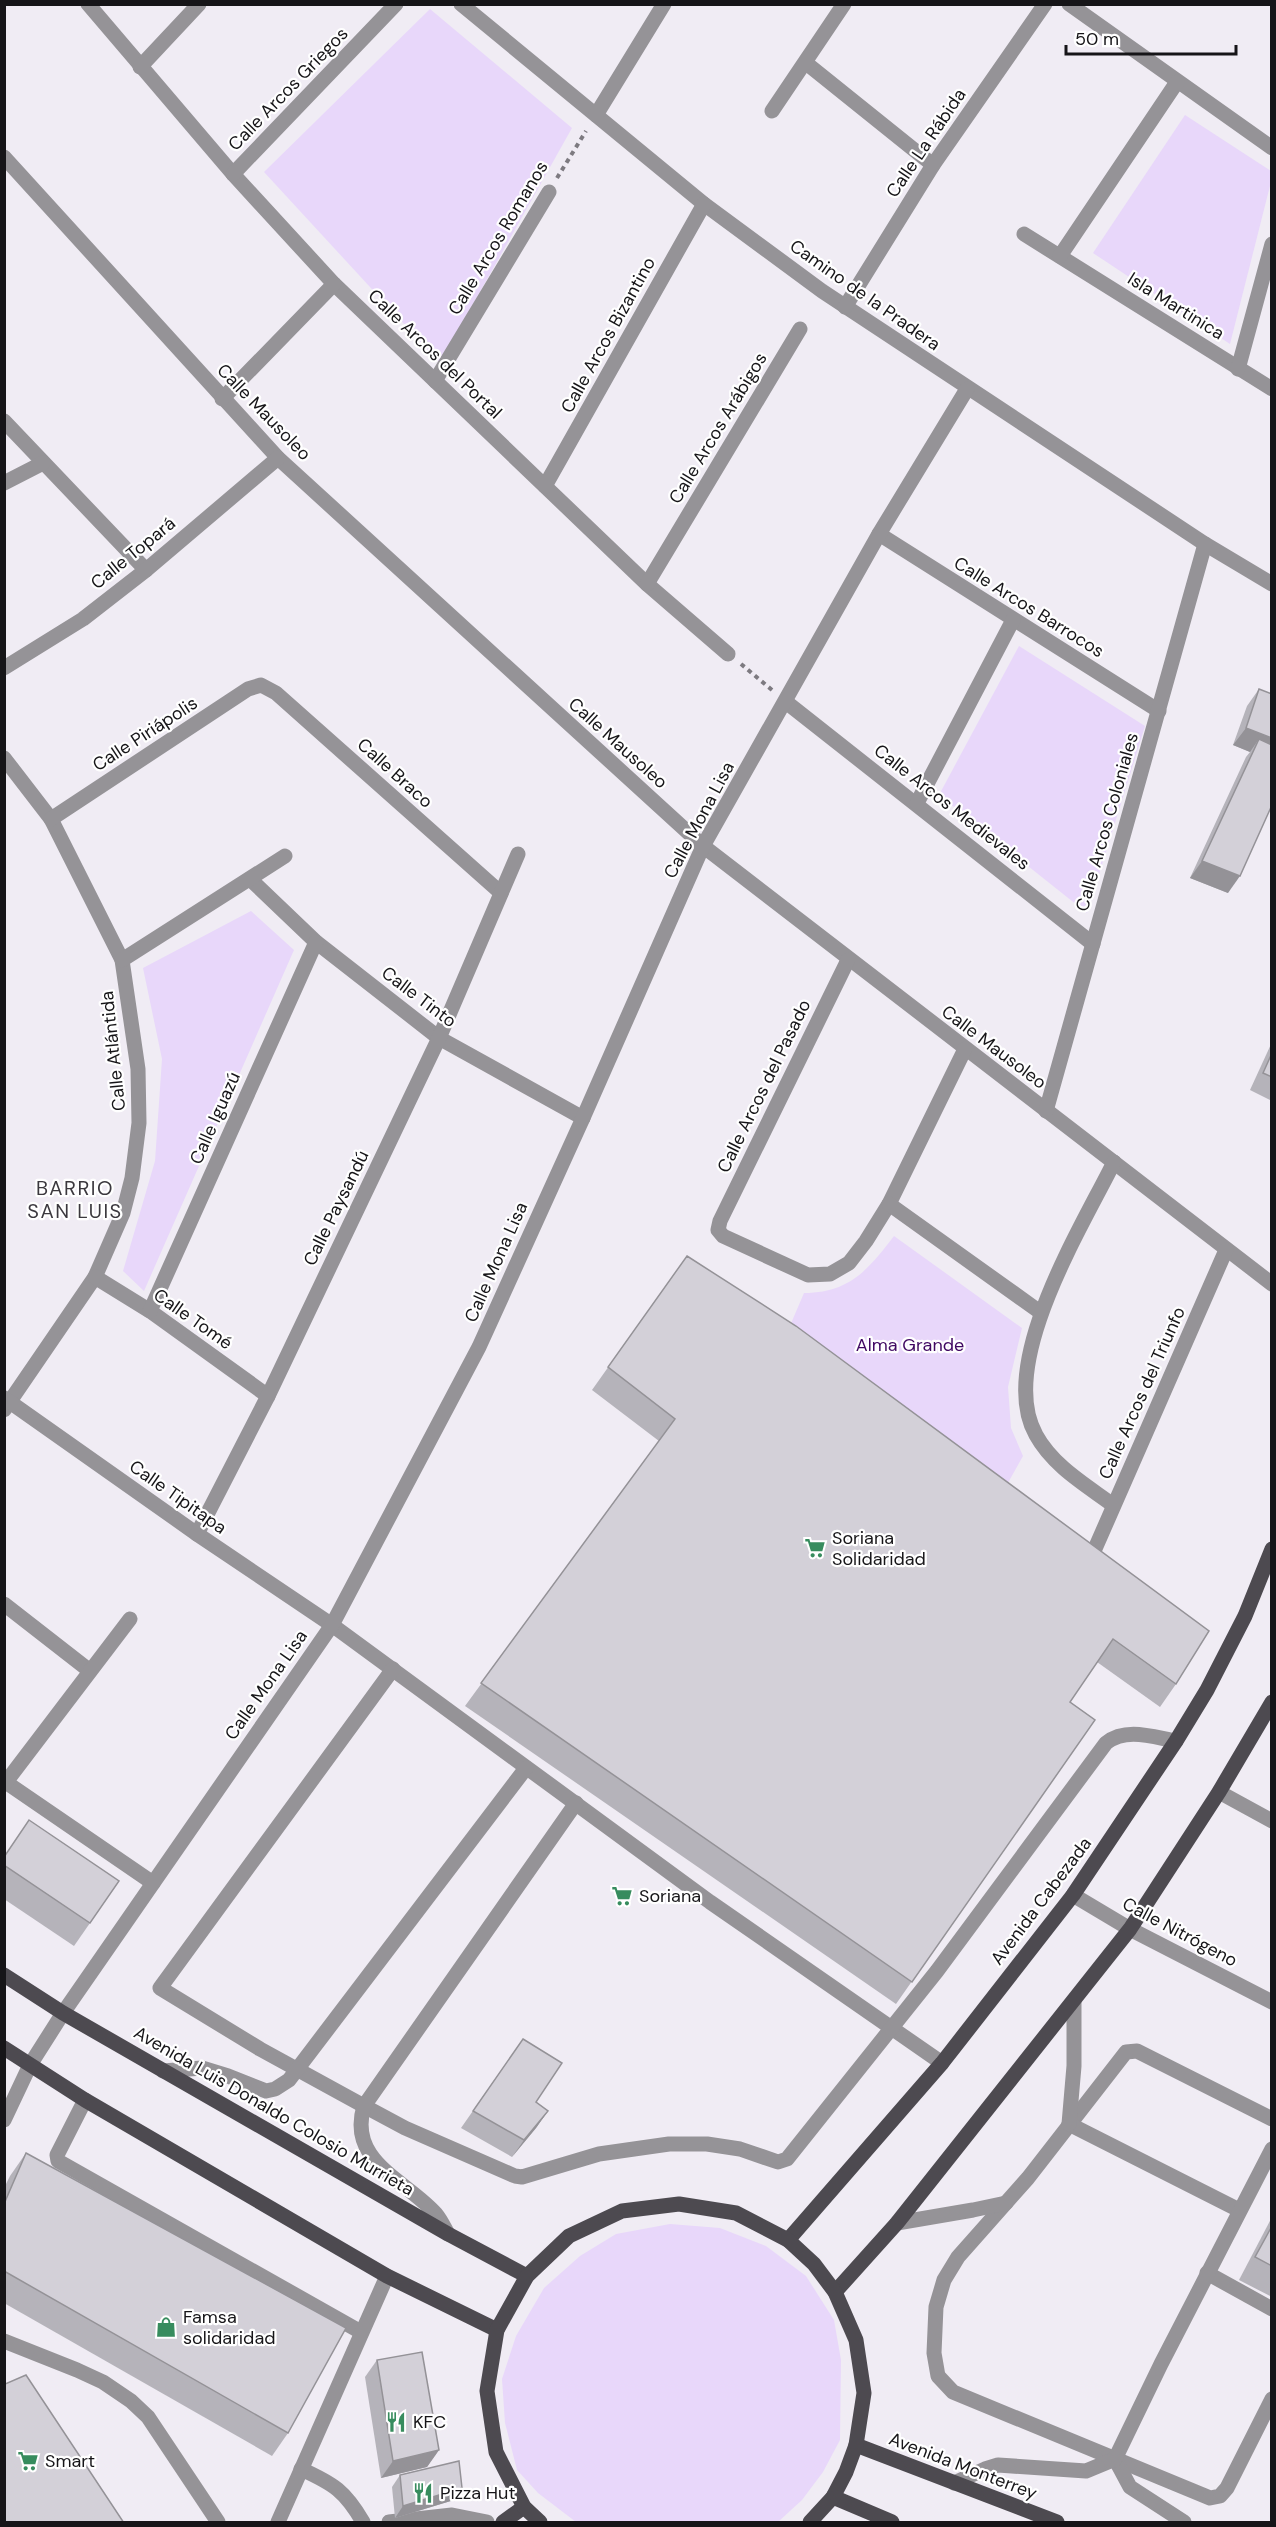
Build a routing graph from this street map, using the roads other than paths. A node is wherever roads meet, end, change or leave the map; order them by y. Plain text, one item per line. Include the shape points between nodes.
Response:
1 (88, 4) edge
2 (199, 4) edge
3 (396, 4) edge
4 (461, 4) edge
5 (664, 4) edge
6 (844, 4) edge
7 (1045, 4) edge
8 (1069, 4) edge
9 (806, 63) junction
10 (140, 68) junction
11 (1177, 82) junction
12 (772, 111) dead end
13 (596, 115) junction
14 (1272, 148) edge
15 (4, 157) edge
16 (933, 165) junction
17 (233, 174) junction
18 (549, 192) road end
19 (704, 204) junction
20 (1024, 234) dead end
21 (1272, 244) edge
22 (1060, 256) junction
23 (334, 284) junction
24 (846, 307) junction
25 (800, 328) dead end
26 (1238, 369) junction
27 (435, 381) junction
28 (967, 389) junction
29 (1272, 389) edge
30 (222, 399) junction
31 (4, 421) edge
32 (278, 458) junction
33 (43, 464) junction
34 (4, 483) edge
35 (545, 486) junction
36 (879, 534) junction
37 (1205, 544) junction
38 (146, 570) junction
39 (647, 584) junction
40 (1272, 584) edge
41 (1013, 620) junction
42 (728, 654) road end
43 (4, 668) edge
44 (261, 685) joint
45 (786, 702) junction
46 (1159, 711) junction
47 (4, 758) edge
48 (917, 803) junction
49 (51, 819) junction
50 (703, 846) junction
51 (518, 854) dead end
52 (285, 856) dead end
53 (250, 879) junction
54 (501, 893) junction
55 (316, 942) junction
56 (1093, 944) junction
57 (122, 960) junction
58 (848, 960) junction
59 (439, 1038) junction
60 (965, 1049) junction
61 (1046, 1111) junction
62 (583, 1118) junction
63 (1114, 1162) junction
64 (889, 1204) junction
65 (1226, 1250) junction
66 (94, 1277) junction
67 (1272, 1284) edge
68 (150, 1311) junction
69 (1040, 1312) junction
70 (268, 1396) junction
71 (6, 1403) edge
72 (1113, 1505) junction
73 (197, 1534) junction
74 (1272, 1549) edge
75 (1094, 1551) edge
76 (4, 1604) edge
77 (130, 1618) dead end
78 (332, 1625) junction
79 (393, 1669) junction
80 (90, 1671) junction
81 (1272, 1702) edge
82 (1176, 1741) junction
83 (526, 1768) junction
84 (5, 1781) edge
85 (1219, 1792) junction
86 (576, 1803) junction
87 (1272, 1821) edge
88 (153, 1883) junction
89 (1073, 1895) junction
90 (1130, 1929) junction
91 (4, 1975) edge
92 (1074, 2001) junction
93 (1272, 2002) edge
94 (63, 2013) junction
95 (892, 2027) junction
96 (4, 2048) edge
97 (942, 2063) junction
98 (30, 2065) junction
99 (164, 2070) junction
100 (298, 2070) junction
101 (85, 2100) junction
102 (364, 2106) junction
103 (4, 2120) edge
104 (1272, 2120) edge
105 (1069, 2124) junction
106 (1272, 2149) edge
107 (1006, 2203) junction
108 (1239, 2210) junction
109 (897, 2223) junction
110 (448, 2234) junction
111 (788, 2240) junction
112 (1207, 2273) junction
113 (387, 2276) junction
114 (527, 2276) junction
115 (835, 2292) junction
116 (1272, 2309) edge
117 (497, 2330) junction
118 (361, 2332) junction
119 (4, 2341) edge
120 (1272, 2399) edge
121 (856, 2445) junction
122 (1115, 2458) junction
123 (300, 2469) junction
124 (954, 2483) junction
125 (832, 2497) junction
126 (524, 2507) junction
127 (218, 2523) edge
128 (278, 2523) edge
129 (363, 2523) edge
130 (389, 2523) edge
131 (488, 2523) edge
132 (503, 2523) edge
133 (540, 2523) edge
134 (810, 2523) edge
135 (892, 2523) edge
136 (1057, 2523) edge
137 (1184, 2523) edge

1 - 10 street, Calle Arcos del Portal
2 - 10 street
3 - 17 street, Calle Arcos Griegos
4 - 13 street, Camino de la Pradera
5 - 13 street
6 - 9 street
7 - 16 street, Calle La Rábida
8 - 11 street
9 - 12 street
9 - 16 street
10 - 17 street, Calle Arcos del Portal
11 - 14 street
11 - 22 street
13 - 19 street, Camino de la Pradera
15 - 30 street, Calle Mausoleo
16 - 24 street, Calle La Rábida
17 - 23 street, Calle Arcos del Portal
18 - 27 street, Calle Arcos Romanos
19 - 24 street, Camino de la Pradera
19 - 35 street, Calle Arcos Bizantino
20 - 22 street, Isla Martinica
21 - 26 street
22 - 26 street, Isla Martinica
23 - 27 street, Calle Arcos del Portal
23 - 30 street
24 - 28 street, Camino de la Pradera
25 - 39 street, Calle Arcos Arábigos
26 - 29 street, Isla Martinica
27 - 35 street, Calle Arcos del Portal
28 - 36 street, Calle Mona Lisa
28 - 37 street, Camino de la Pradera
30 - 32 street, Calle Mausoleo
31 - 33 street
32 - 38 street, Calle Topará
32 - 50 street, Calle Mausoleo
33 - 34 street
33 - 38 street
35 - 39 street, Calle Arcos del Portal
36 - 41 street, Calle Arcos Barrocos
36 - 45 street, Calle Mona Lisa
37 - 40 street, Camino de la Pradera
37 - 46 street, Calle Arcos Coloniales
38 - 43 street, Calle Topará via 83,619
39 - 42 street, Calle Arcos del Portal
41 - 46 street, Calle Arcos Barrocos
41 - 48 street
44 - 49 street, Calle Piriápolis via 248,689
44 - 54 street, Calle Braco via 276,693
45 - 48 street, Calle Arcos Medievales
45 - 50 street, Calle Mona Lisa
46 - 56 street, Calle Arcos Coloniales
47 - 49 street, Calle Atlántida
48 - 56 street, Calle Arcos Medievales
49 - 57 street, Calle Atlántida
50 - 58 street, Calle Mausoleo
50 - 62 street, Calle Mona Lisa
51 - 54 street, Calle Paysandú
52 - 53 street
53 - 55 street, Calle Tinto
53 - 57 street
54 - 59 street, Calle Paysandú
55 - 59 street, Calle Tinto
55 - 68 street, Calle Iguazú
56 - 61 street, Calle Arcos Coloniales
57 - 66 street, Calle Atlántida via 138,1068 139,1123 123,1213
58 - 60 street, Calle Mausoleo
58 - 64 street, Calle Arcos del Pasado via 718,1230 723,1236 808,1275 830,1274 849,1263
59 - 62 street, Calle Tinto
59 - 70 street, Calle Paysandú
60 - 61 street, Calle Mausoleo
60 - 64 street
61 - 63 street, Calle Mausoleo
62 - 78 street, Calle Mona Lisa via 479,1347
63 - 65 street, Calle Mausoleo
63 - 69 street
64 - 69 street
65 - 67 street, Calle Mausoleo
65 - 72 street, Calle Arcos del Triunfo
66 - 68 street, Calle Tomé
66 - 71 street, Calle Atlántida
68 - 70 street, Calle Tomé
69 - 72 street via 1025,1388 1035,1435 1068,1472
70 - 73 street, Calle Paysandú
71 - 73 street, Calle Tipitapa
72 - 75 street, Calle Arcos del Triunfo
73 - 78 street, Calle Tipitapa
74 - 82 main road, Avenida Cabezada via 1245,1616
76 - 80 street
77 - 80 street
78 - 79 street, Calle Tipitapa
78 - 88 street, Calle Mona Lisa
79 - 83 street, Calle Tipitapa
79 - 100 street via 160,1986
80 - 84 street
81 - 85 main road
82 - 89 main road, Avenida Cabezada
82 - 95 street via 1124,1734 1106,1743
83 - 86 street, Calle Tipitapa
83 - 100 street
84 - 88 street
85 - 87 street
85 - 90 main road
86 - 95 street, Calle Tipitapa via 710,1902
86 - 102 street
88 - 94 street, Calle Mona Lisa
89 - 90 street, Calle Nitrógeno
89 - 97 main road, Avenida Cabezada
90 - 92 main road
90 - 93 street, Calle Nitrógeno
91 - 94 main road, Avenida Luis Donaldo Colosio Murrieta
92 - 105 street
92 - 109 main road
94 - 98 street, Calle Mona Lisa
94 - 99 main road, Avenida Luis Donaldo Colosio Murrieta
95 - 97 street, Calle Tipitapa
95 - 102 street via 781,2162 740,2149 669,2144 599,2154 529,2177 514,2176
96 - 98 main road
97 - 111 main road, Avenida Cabezada
98 - 101 main road
98 - 103 street, Calle Mona Lisa
99 - 100 street via 202,2068 270,2091 290,2080
99 - 110 main road, Avenida Luis Donaldo Colosio Murrieta
100 - 102 street
101 - 113 main road
101 - 118 street via 57,2155 58,2161
102 - 110 street via 360,2133 374,2160 437,2215
104 - 105 street via 1133,2050 1116,2063
105 - 107 street
105 - 108 street
106 - 108 street
107 - 109 street
107 - 122 street via 958,2256 944,2280 934,2331 938,2376 953,2392
108 - 112 street
109 - 115 main road
110 - 114 main road, Avenida Luis Donaldo Colosio Murrieta
111 - 114 main road via 736,2213 679,2204 622,2211 569,2236
111 - 115 main road via 814,2264
112 - 116 street
112 - 122 street
113 - 117 main road
113 - 118 street
114 - 117 main road
115 - 121 main road via 856,2340 864,2393
117 - 126 main road via 487,2391 491,2422 496,2452
118 - 123 street
119 - 127 street via 103,2382 131,2401 148,2417
120 - 122 street via 1227,2488 1215,2498
121 - 124 main road, Avenida Monterrey
121 - 125 main road
122 - 124 street via 1086,2471 998,2465
122 - 137 street via 1130,2487
123 - 128 street
123 - 129 street via 328,2482 350,2499
124 - 136 main road, Avenida Monterrey
125 - 134 main road
125 - 135 main road
126 - 132 main road
126 - 133 main road
130 - 131 street via 452,2515

